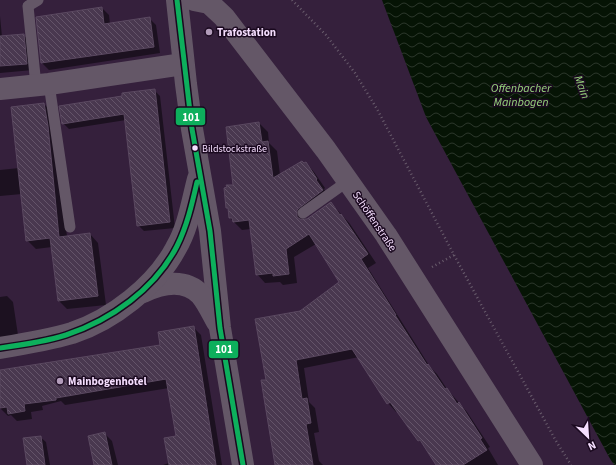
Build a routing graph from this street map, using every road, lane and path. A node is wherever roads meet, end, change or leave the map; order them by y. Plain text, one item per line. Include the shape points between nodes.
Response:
1 (38, 0) edge
2 (177, 0) edge
3 (194, 0) edge
4 (292, 0) edge
5 (183, 64) junction
6 (42, 85) junction
7 (0, 89) edge
8 (200, 174) junction
9 (348, 181) junction
10 (302, 213) dead end
11 (70, 227) dead end
12 (135, 296) junction
13 (220, 328) junction
14 (0, 348) edge
15 (243, 465) edge
16 (532, 465) edge
17 (571, 465) edge

1 - 6 lane via 28,6
2 - 5 street
3 - 9 street, Schöffenstraße via 209,3 224,17
4 - 17 path via 326,34 356,73 465,276
5 - 6 street
5 - 8 street
6 - 7 street
6 - 11 lane
8 - 12 street via 177,248 150,284
8 - 13 street via 210,231
9 - 10 lane
9 - 16 street, Schöffenstraße via 386,235
12 - 13 street via 161,284 185,285 202,297
12 - 14 street via 98,322 74,332
13 - 15 street

